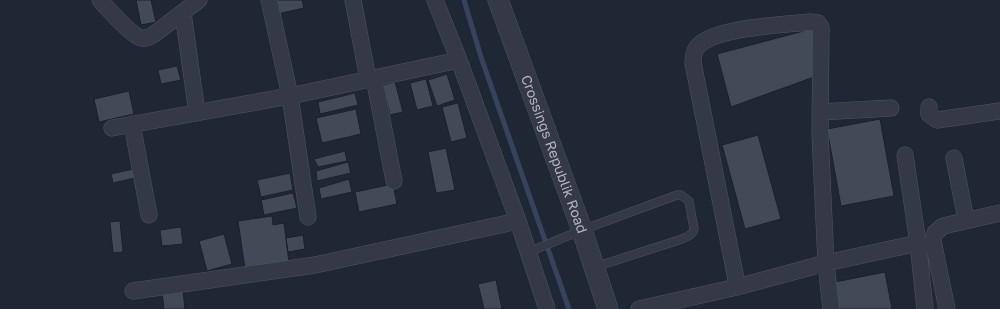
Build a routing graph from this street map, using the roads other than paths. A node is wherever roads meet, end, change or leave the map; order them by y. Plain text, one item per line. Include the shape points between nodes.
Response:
1 (100, 0) edge
2 (199, 0) edge
3 (269, 0) edge
4 (353, 0) edge
5 (435, 0) edge
6 (498, 0) edge
7 (183, 13) junction
8 (459, 60) junction
9 (371, 78) junction
10 (290, 96) junction
11 (929, 107) dead end
12 (891, 108) dead end
13 (1000, 111) edge
14 (820, 112) junction
15 (197, 113) junction
16 (132, 124) junction
17 (112, 128) dead end
18 (905, 156) dead end
19 (954, 158) dead end
20 (394, 181) dead end
21 (1000, 213) edge
22 (149, 215) dead end
23 (308, 217) dead end
24 (966, 220) junction
25 (518, 221) junction
26 (582, 230) junction
27 (918, 243) junction
28 (536, 249) junction
29 (826, 263) junction
30 (594, 267) junction
31 (737, 287) junction
32 (133, 291) dead end
33 (547, 309) edge
34 (608, 309) edge
35 (639, 309) edge
36 (831, 309) edge
37 (925, 309) edge
38 (947, 309) edge

1 - 7 street via 130,32 142,38 153,35
2 - 7 street
3 - 10 street
4 - 9 street
5 - 8 street
6 - 26 street, Crossings Republik Road
7 - 15 street
8 - 9 street
8 - 25 street
9 - 10 street
9 - 20 street
10 - 15 street
10 - 23 street
11 - 13 street via 929,114 937,120
12 - 14 street
14 - 29 street
14 - 31 street via 821,27 818,23 753,28 713,36 698,46 693,55 692,63
15 - 16 street
16 - 17 street
16 - 22 street
18 - 27 street
19 - 24 street
21 - 24 street
24 - 38 street via 943,226 935,233 932,241
25 - 28 street
25 - 32 street via 315,265
26 - 28 lane
26 - 30 street, Crossings Republik Road
26 - 30 lane via 677,195 689,201 694,229 690,234 682,239
27 - 29 street
27 - 37 street
28 - 33 street
29 - 31 street
29 - 36 street
30 - 34 street, Crossings Republik Road
31 - 35 street

